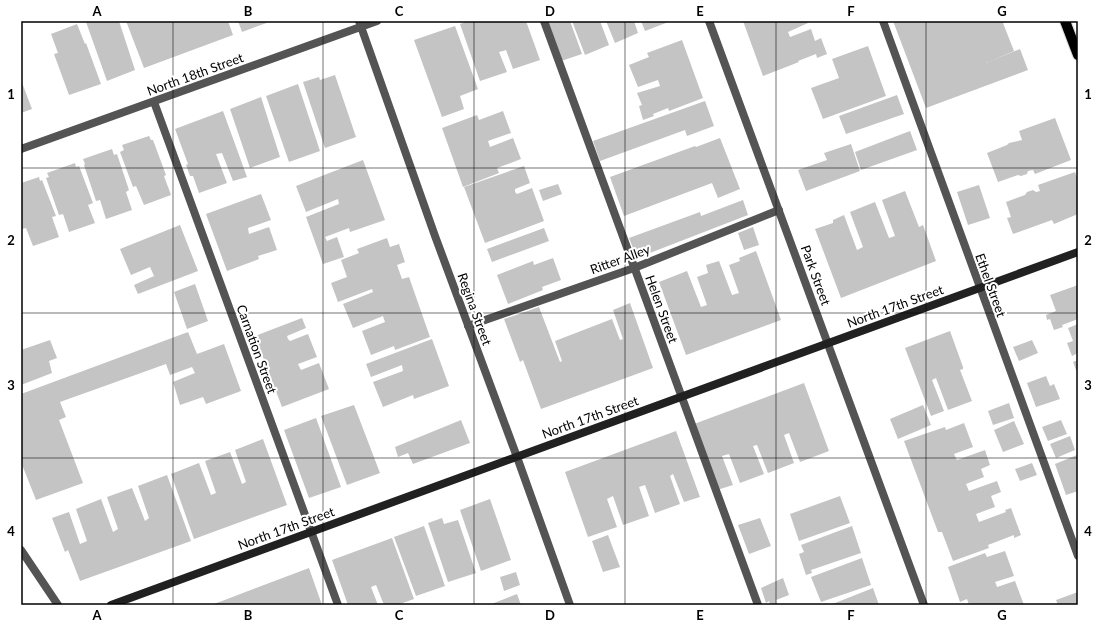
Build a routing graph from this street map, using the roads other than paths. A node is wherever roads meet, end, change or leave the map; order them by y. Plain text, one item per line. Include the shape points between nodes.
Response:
1 (377, 21) edge
2 (544, 21) edge
3 (709, 21) edge
4 (883, 21) edge
5 (1065, 21) edge
6 (360, 24) edge
7 (1078, 55) edge
8 (154, 102) junction
9 (21, 149) edge
10 (779, 210) junction
11 (1078, 252) edge
12 (634, 268) junction
13 (980, 288) junction
14 (468, 326) junction
15 (828, 344) junction
16 (682, 397) junction
17 (517, 457) junction
18 (312, 532) junction
19 (21, 550) edge
20 (1078, 556) edge
21 (58, 605) edge
22 (111, 605) edge
23 (338, 605) edge
24 (570, 605) edge
25 (758, 605) edge
26 (924, 605) edge

1 - 6 street, North 18th Street
2 - 12 street, Helen Street
3 - 10 street, Park Street
4 - 13 street, Ethel Street
5 - 7 main road
6 - 8 street, North 18th Street
6 - 14 street, Regina Street
8 - 9 street, North 18th Street
8 - 18 street, Carnation Street
10 - 12 street, Ritter Alley
10 - 15 street, Park Street
11 - 13 main road, North 17th Street
12 - 14 street, Ritter Alley
12 - 16 street, Helen Street
13 - 15 main road, North 17th Street
13 - 20 street, Ethel Street
14 - 17 street, Regina Street
15 - 16 main road, North 17th Street
15 - 26 street, Park Street
16 - 17 main road, North 17th Street
16 - 25 street, Helen Street
17 - 18 main road, North 17th Street
17 - 24 street, Regina Street
18 - 22 main road, North 17th Street
18 - 23 street, Carnation Street
19 - 21 street

